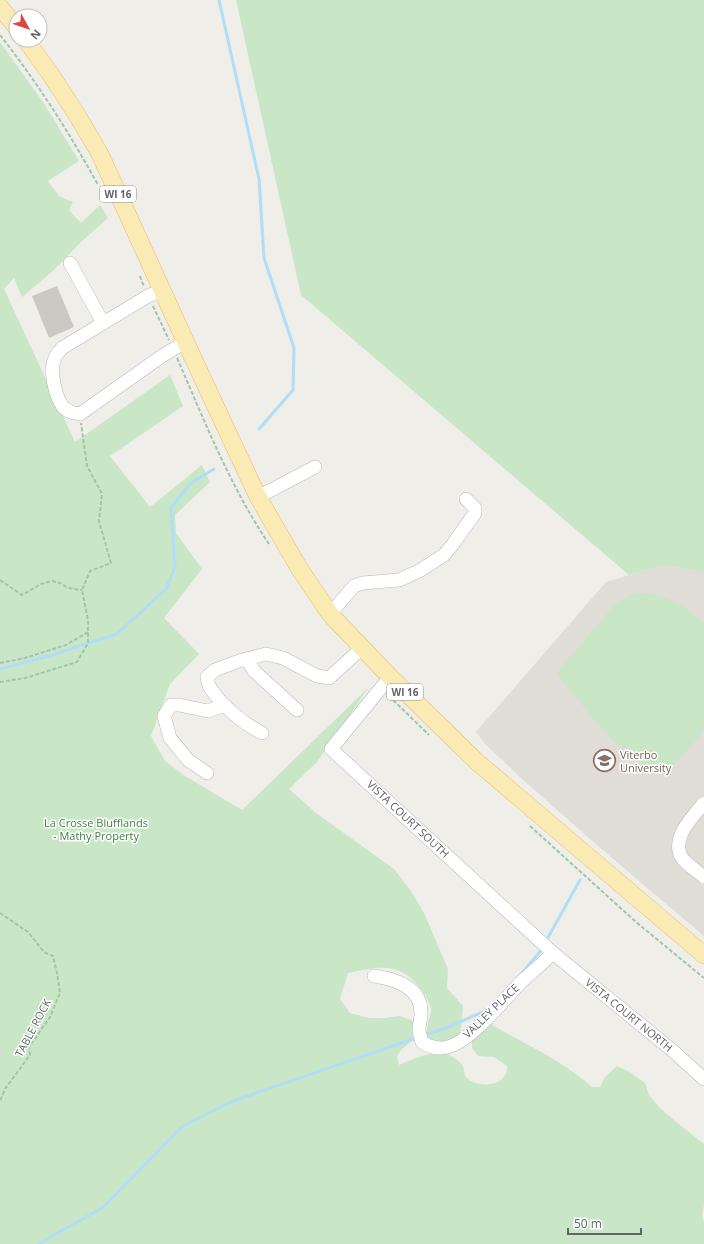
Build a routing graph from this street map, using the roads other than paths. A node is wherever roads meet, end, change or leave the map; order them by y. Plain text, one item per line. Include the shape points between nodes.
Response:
1 (0, 7) edge
2 (8, 17) edge
3 (32, 48) edge
4 (70, 262) dead end
5 (155, 293) junction
6 (103, 323) junction
7 (179, 345) junction
8 (315, 467) dead end
9 (258, 497) junction
10 (466, 499) dead end
11 (330, 614) junction
12 (362, 648) junction
13 (247, 659) junction
14 (385, 682) junction
15 (225, 705) junction
16 (297, 710) dead end
17 (262, 734) dead end
18 (207, 773) dead end
19 (704, 803) edge
20 (704, 877) edge
21 (553, 953) junction
22 (704, 955) edge
23 (374, 976) dead end
24 (704, 1079) edge

1 - 2 main road
3 - 5 main road, WI 16 via 73,108 100,154
4 - 6 street
5 - 6 street
5 - 7 main road, WI 16
6 - 7 street via 62,348 55,357 52,367 57,395 63,407 71,412 80,414
7 - 9 main road, WI 16
8 - 9 street
9 - 11 main road, WI 16 via 299,568
10 - 11 street via 475,508 474,513 444,555 399,580 354,586
11 - 12 main road, WI 16
12 - 13 street via 329,678 317,676 283,658 266,654
12 - 14 main road, WI 16
13 - 15 street via 216,670 207,677 210,687
13 - 16 street via 254,671
14 - 21 street, VISTA COURT SOUTH via 331,748
14 - 22 main road, WI 16
15 - 17 street via 248,726
15 - 18 street via 208,711 171,705 164,716 170,738 188,760
19 - 20 street via 686,825 679,845 683,858
21 - 23 street, VALLEY PLACE via 462,1040 444,1048 435,1049 422,1042 419,1029 420,1004 414,993 392,979
21 - 24 street, VISTA COURT NORTH

